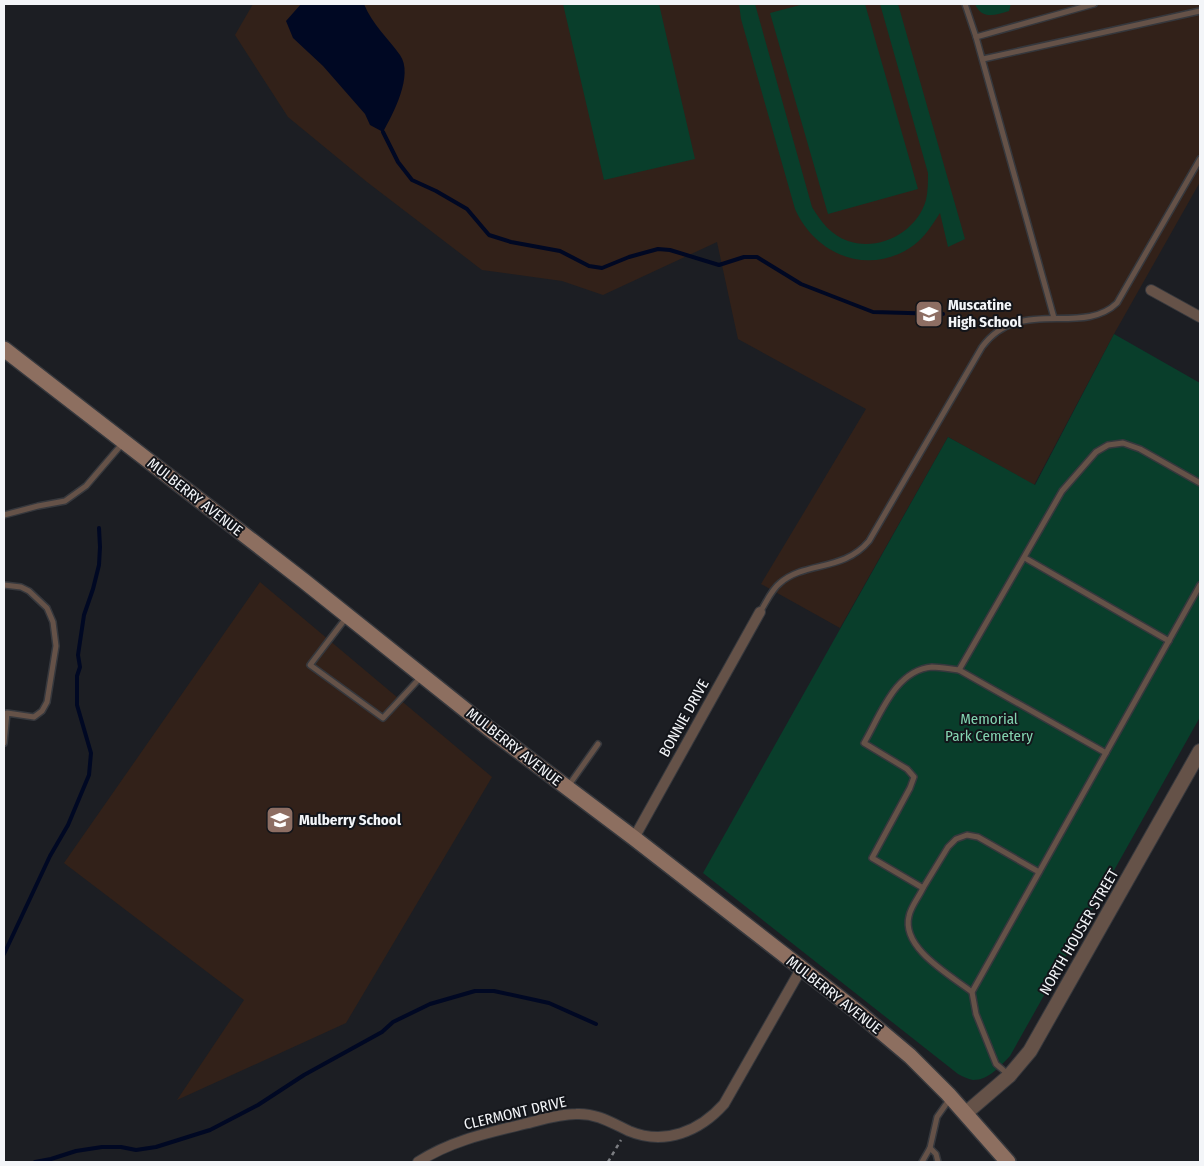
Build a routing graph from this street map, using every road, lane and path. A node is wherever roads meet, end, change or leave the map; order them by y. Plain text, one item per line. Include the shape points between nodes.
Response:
1 (965, 4) edge
2 (1094, 4) edge
3 (1200, 11) edge
4 (976, 37) junction
5 (982, 60) junction
6 (1200, 159) edge
7 (1151, 290) dead end
8 (1200, 317) edge
9 (1054, 318) junction
10 (4, 350) edge
11 (124, 442) junction
12 (1200, 483) edge
13 (4, 515) edge
14 (1025, 558) junction
15 (4, 585) edge
16 (1200, 585) edge
17 (760, 612) joint
18 (348, 616) junction
19 (1169, 642) junction
20 (959, 670) junction
21 (422, 675) junction
22 (4, 743) edge
23 (598, 744) dead end
24 (1200, 751) edge
25 (1106, 753) junction
26 (567, 788) junction
27 (634, 838) junction
28 (1039, 872) junction
29 (923, 888) junction
30 (801, 969) junction
31 (972, 992) junction
32 (1009, 1076) junction
33 (951, 1097) junction
34 (966, 1113) junction
35 (626, 1130) junction
36 (930, 1148) junction
37 (418, 1162) edge
38 (608, 1162) edge
39 (922, 1162) edge
40 (938, 1162) edge
41 (1008, 1162) edge

1 - 4 lane
2 - 4 lane
3 - 5 lane
4 - 5 lane
5 - 9 lane
6 - 9 lane via 1117,303 1095,315
7 - 8 street
9 - 17 lane via 1006,325 993,333 869,541 840,562 801,573 780,583
10 - 11 main road, MULBERRY AVENUE
11 - 13 lane via 86,486 65,500
11 - 18 main road, MULBERRY AVENUE
12 - 14 lane via 1140,449 1123,443 1108,445 1096,452 1062,491
14 - 19 lane
14 - 20 lane
15 - 22 lane via 29,591 47,608 53,622 56,646 47,702 34,717 7,713
16 - 19 lane
17 - 27 street, BONNIE DRIVE
18 - 21 main road, MULBERRY AVENUE
18 - 21 lane via 310,665 383,718
19 - 25 lane
20 - 25 lane
20 - 29 lane via 931,667 910,673 893,692 864,743 907,769 914,777 872,858
21 - 26 main road, MULBERRY AVENUE
23 - 26 lane
24 - 32 street, NORTH HOUSER STREET via 1030,1051
25 - 28 lane
26 - 27 main road, MULBERRY AVENUE
27 - 30 main road, MULBERRY AVENUE
28 - 29 lane via 978,837 967,835 948,847
28 - 31 lane
29 - 31 lane via 909,914 911,939 919,951
30 - 33 main road, MULBERRY AVENUE via 910,1056
30 - 35 street, CLERMONT DRIVE via 724,1104 713,1116 686,1132 669,1137 639,1135
31 - 32 lane via 976,1014 996,1064
32 - 34 street, NORTH HOUSER STREET
33 - 34 main road, MULBERRY AVENUE
33 - 36 lane via 937,1117
34 - 41 main road, MULBERRY AVENUE
35 - 37 street, CLERMONT DRIVE via 594,1116 562,1115 465,1139
35 - 38 path
36 - 39 lane
36 - 40 lane

